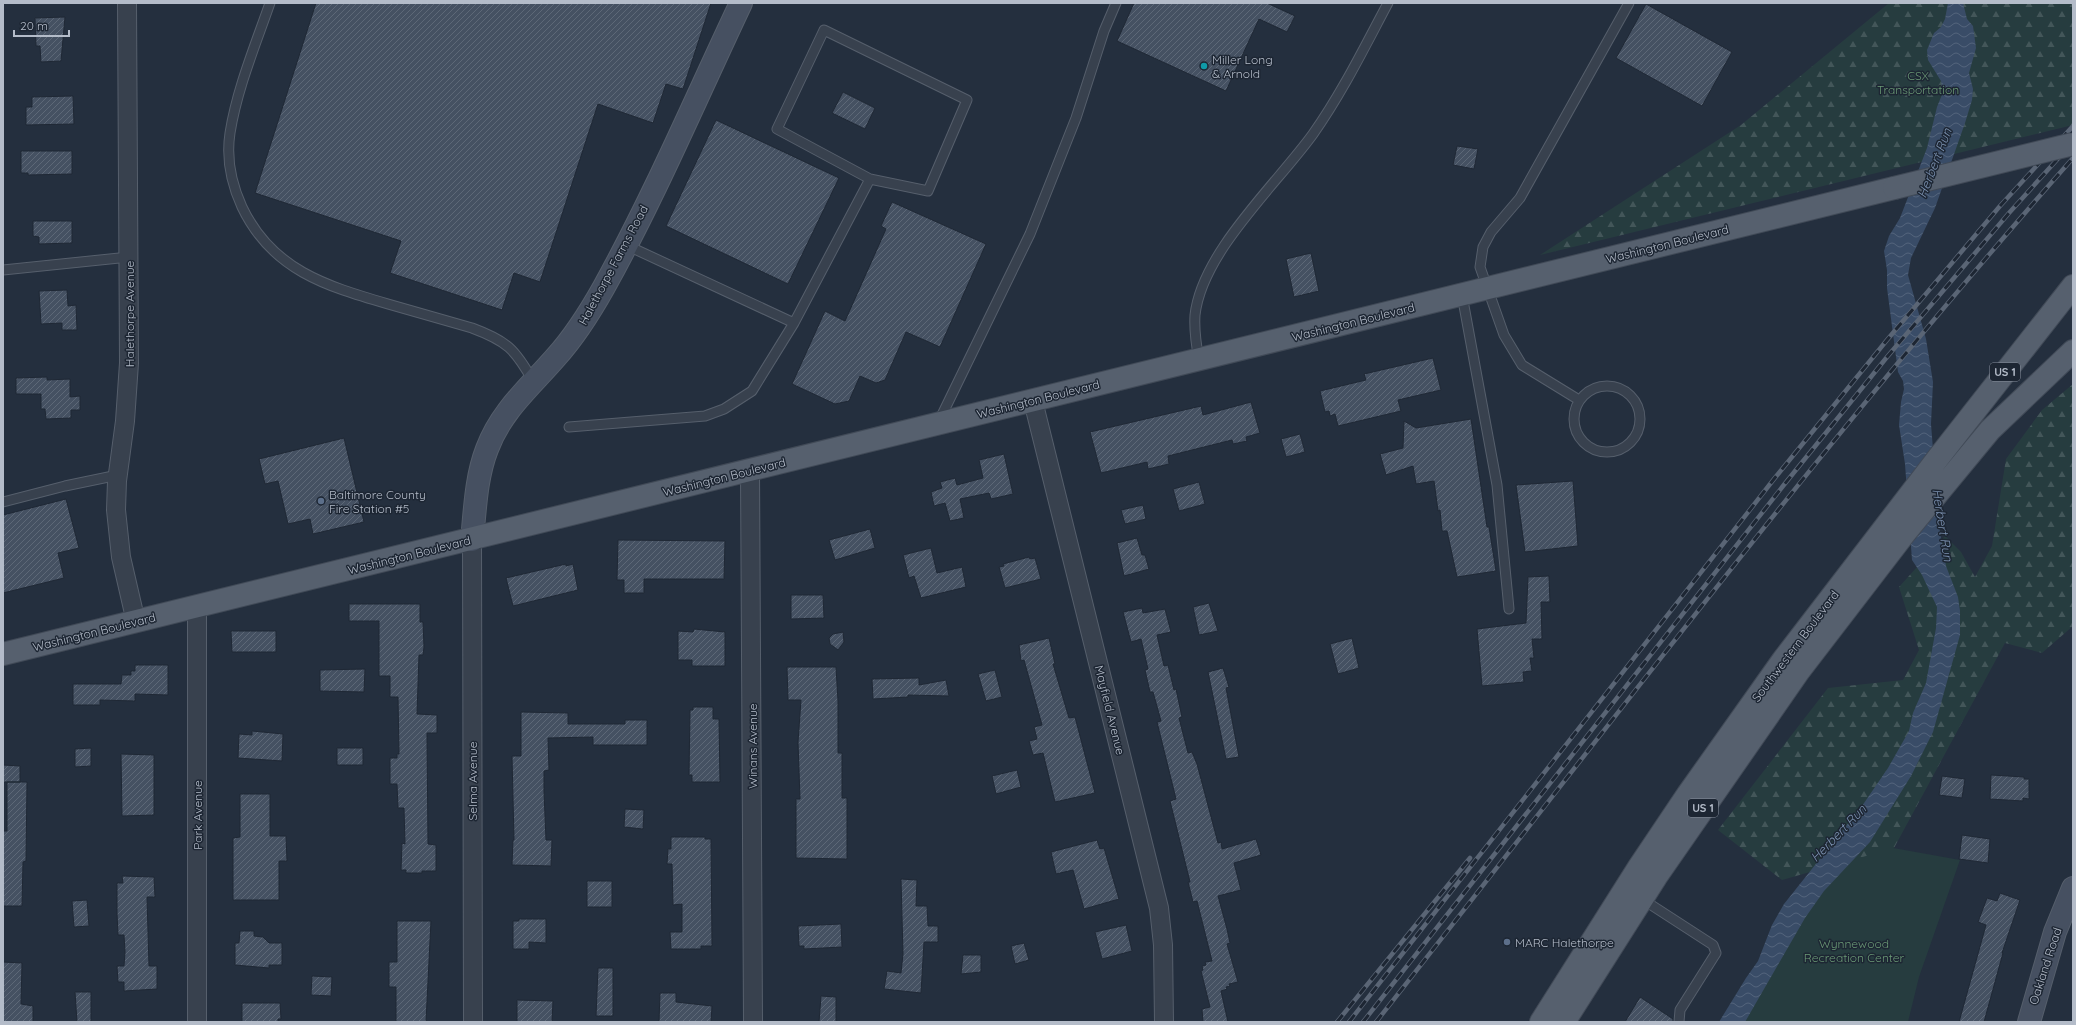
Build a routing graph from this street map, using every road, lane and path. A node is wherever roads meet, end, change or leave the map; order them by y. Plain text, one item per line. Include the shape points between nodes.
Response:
1 (127, 3) edge
2 (270, 3) edge
3 (741, 3) edge
4 (1116, 3) edge
5 (1388, 3) edge
6 (1629, 3) edge
7 (2073, 144) edge
8 (870, 178) junction
9 (626, 245) junction
10 (129, 257) junction
11 (3, 270) edge
12 (2073, 286) edge
13 (1487, 288) junction
14 (1462, 295) junction
15 (794, 323) junction
16 (2073, 351) edge
17 (1199, 360) junction
18 (533, 381) junction
19 (1033, 400) junction
20 (1579, 400) junction
21 (937, 425) junction
22 (569, 427) dead end
23 (750, 470) junction
24 (118, 475) junction
25 (3, 502) edge
26 (472, 540) junction
27 (197, 608) junction
28 (1509, 609) dead end
29 (136, 622) junction
30 (3, 654) edge
31 (2073, 888) edge
32 (1641, 899) junction
33 (197, 1022) edge
34 (473, 1022) edge
35 (753, 1022) edge
36 (1164, 1022) edge
37 (1541, 1022) edge
38 (1564, 1022) edge
39 (1679, 1022) edge
40 (2028, 1022) edge

1 - 10 street, Halethorpe Avenue
2 - 18 lane via 239,94 230,134 229,165 236,194 250,222 268,245 310,277 336,289 494,336 509,346 521,359
3 - 9 street, Halethorpe Farms Road
4 - 21 lane via 1104,31 1076,118 1030,234
5 - 17 lane via 1343,87 1312,134 1220,252 1200,294 1195,314 1194,333
6 - 13 lane via 1520,198 1491,232 1483,247 1480,267
7 - 13 main road, Washington Boulevard, bridge
8 - 8 lane via 928,191 967,100 824,30 777,129
8 - 15 lane
9 - 15 lane
9 - 18 street, Halethorpe Farms Road via 580,327
10 - 11 lane
10 - 24 street, Halethorpe Avenue via 129,363
12 - 37 main road, Southwestern Boulevard / US 1 via 1783,660 1639,867
13 - 14 main road, Washington Boulevard
13 - 20 lane via 1504,336 1522,364
14 - 17 main road, Washington Boulevard
14 - 28 lane via 1497,485
15 - 22 lane via 752,392 724,409 705,416
16 - 32 main road, Southwestern Boulevard / US 1 via 1990,430 1905,533 1799,671
17 - 19 main road, Washington Boulevard
18 - 26 street, Halethorpe Farms Road via 512,404 497,426 486,450 479,478
19 - 21 main road, Washington Boulevard
19 - 36 street, Mayfield Avenue via 1159,908 1163,945
20 - 20 lane via 1574,412 1574,426 1579,438 1588,447 1601,452 1614,452 1626,447 1635,438 1640,425 1640,412 1635,400 1626,391 1613,386 1600,386 1588,391
21 - 23 main road, Washington Boulevard
23 - 26 main road, Washington Boulevard
23 - 35 street, Winans Avenue
24 - 25 lane
24 - 29 street, Halethorpe Avenue via 117,534
26 - 27 main road, Washington Boulevard
26 - 34 street, Selma Avenue
27 - 29 main road, Washington Boulevard
27 - 33 street, Park Avenue
29 - 30 main road, Washington Boulevard
31 - 40 street, Oakland Road via 2055,932
32 - 38 main road, Southwestern Boulevard / US 1
32 - 39 lane via 1713,945 1716,953 1680,1010

